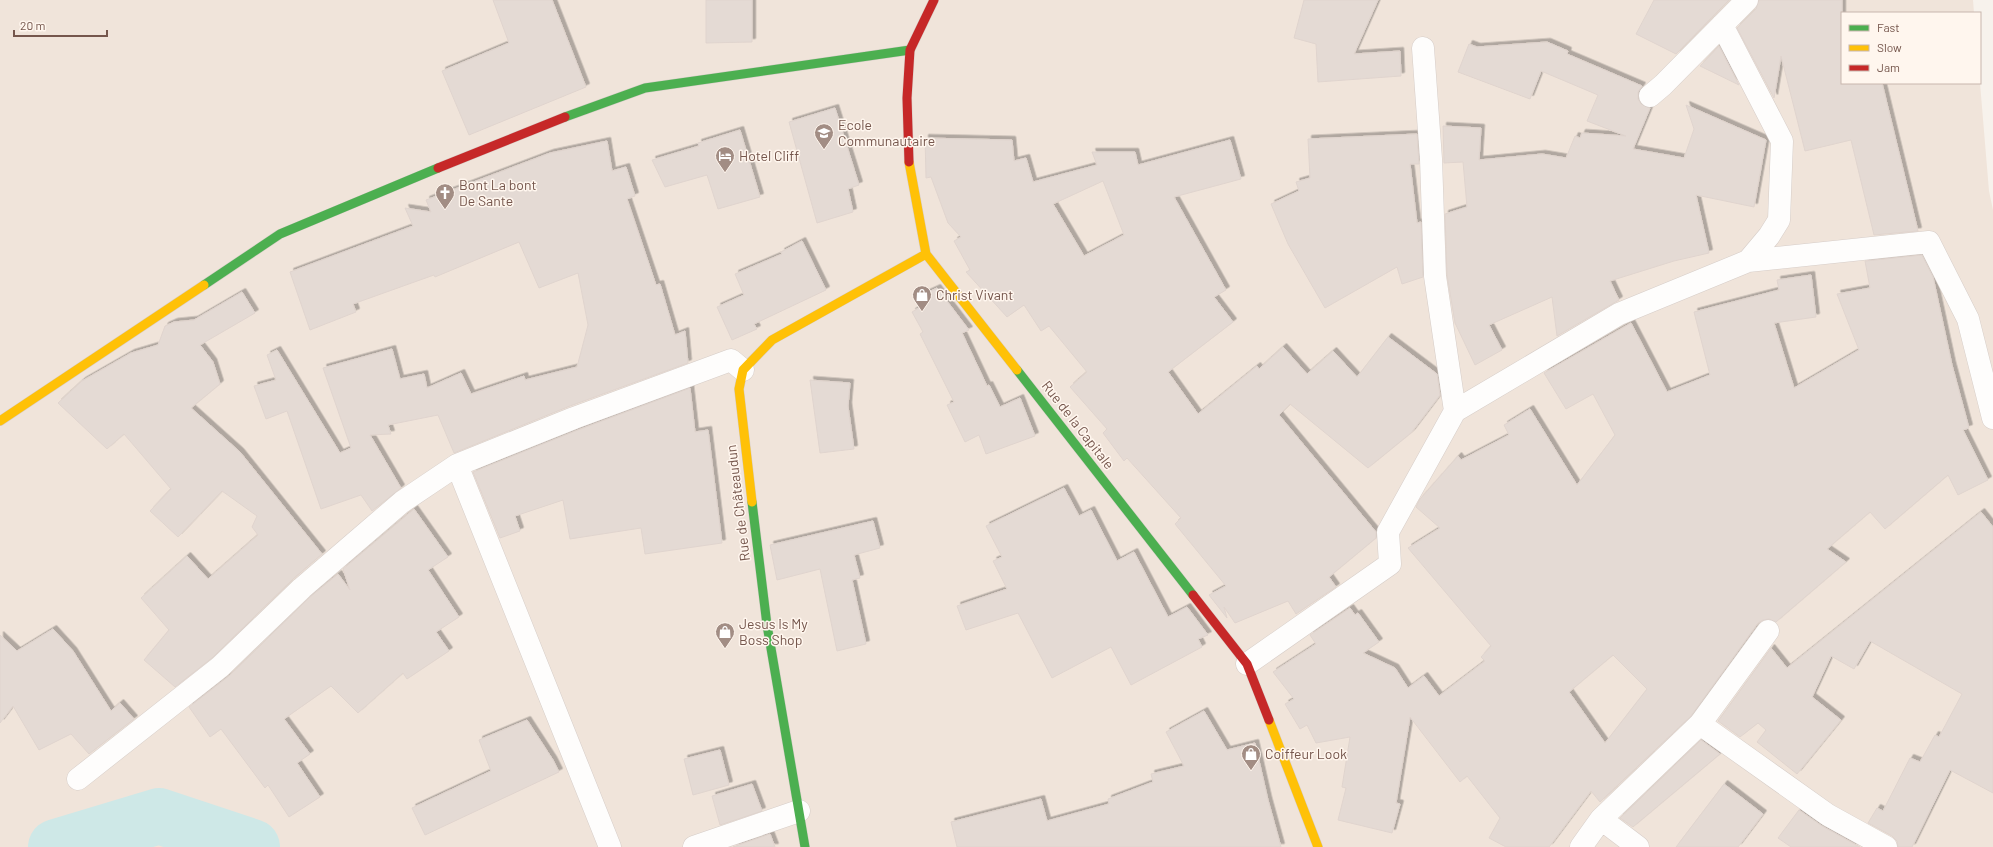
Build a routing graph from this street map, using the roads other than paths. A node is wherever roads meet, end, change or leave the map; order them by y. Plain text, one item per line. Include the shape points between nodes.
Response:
1 (934, 0) edge
2 (1747, 0) edge
3 (1722, 25) junction
4 (1423, 48) dead end
5 (910, 50) junction
6 (1650, 96) dead end
7 (926, 254) junction
8 (1748, 261) junction
9 (743, 370) junction
10 (1455, 411) junction
11 (1993, 418) edge
12 (0, 421) edge
13 (457, 465) junction
14 (1768, 631) dead end
15 (1248, 664) junction
16 (1700, 724) junction
17 (78, 779) dead end
18 (799, 811) junction
19 (1601, 819) junction
20 (610, 847) edge
21 (694, 847) edge
22 (805, 847) edge
23 (1318, 847) edge
24 (1581, 847) edge
25 (1638, 847) edge
26 (1886, 847) edge

1 - 5 street, Rue de la Capitale
2 - 3 street
3 - 6 street
3 - 8 street via 1782,141 1780,220
4 - 10 street via 1431,159 1434,276
5 - 7 street, Rue de la Capitale via 907,98 909,161
5 - 12 street via 645,88 520,134 280,234
7 - 9 street via 772,340
7 - 15 street, Rue de la Capitale
8 - 10 street via 1619,314
8 - 11 street via 1929,242 1968,319
9 - 13 street via 731,360 574,418
9 - 18 street, Rue de Châteaudun via 739,389 767,625
10 - 15 street via 1388,532 1390,564
13 - 17 street via 402,502 302,588 220,667
13 - 20 street
14 - 16 street
15 - 23 street, Rue de la Capitale
16 - 19 street
16 - 26 street via 1828,815
18 - 21 street
18 - 22 street, Rue de Châteaudun
19 - 24 street
19 - 25 street

